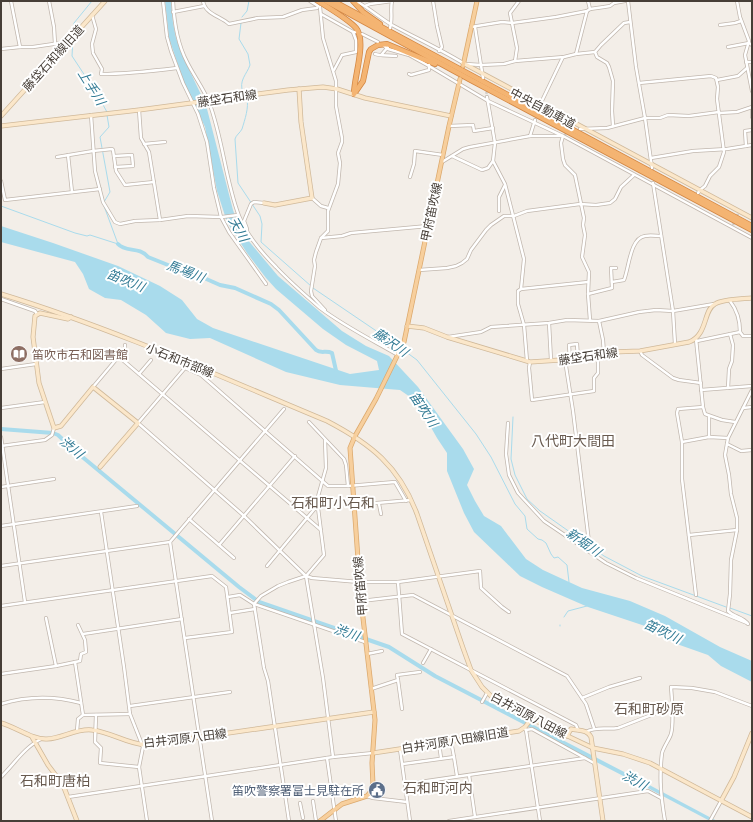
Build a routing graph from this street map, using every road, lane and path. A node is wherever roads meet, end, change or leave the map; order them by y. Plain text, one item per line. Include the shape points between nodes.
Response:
1 (11, 1) edge
2 (48, 1) edge
3 (105, 1) edge
4 (163, 1) edge
5 (173, 1) edge
6 (203, 1) edge
7 (310, 1) edge
8 (326, 1) edge
9 (333, 1) edge
10 (354, 1) edge
11 (392, 1) edge
12 (433, 1) edge
13 (477, 1) edge
14 (518, 1) edge
15 (588, 1) edge
16 (625, 1) edge
17 (628, 1) edge
18 (737, 1) edge
19 (319, 5) edge
20 (204, 6) junction
21 (365, 6) junction
22 (588, 10) junction
23 (173, 12) junction
24 (321, 13) junction
25 (92, 15) junction
26 (742, 21) junction
27 (630, 22) junction
28 (512, 23) junction
29 (720, 25) dead end
30 (391, 26) junction
31 (473, 27) junction
32 (362, 34) dead end
33 (67, 42) junction
34 (378, 42) dead end
35 (55, 44) junction
36 (750, 44) edge
37 (383, 45) dead end
38 (20, 47) junction
39 (728, 47) dead end
40 (388, 48) junction
41 (1, 49) edge
42 (440, 50) junction
43 (595, 52) junction
44 (375, 54) dead end
45 (382, 54) junction
46 (576, 54) junction
47 (396, 56) dead end
48 (564, 57) junction
49 (437, 58) junction
50 (515, 61) junction
51 (746, 62) junction
52 (752, 62) edge
53 (464, 64) junction
54 (429, 65) junction
55 (481, 65) junction
56 (177, 68) junction
57 (748, 68) junction
58 (333, 71) junction
59 (409, 74) dead end
60 (483, 76) junction
61 (469, 79) junction
62 (717, 80) junction
63 (459, 81) junction
64 (639, 83) junction
65 (299, 89) junction
66 (337, 89) junction
67 (752, 91) edge
68 (354, 94) junction
69 (487, 97) tunnel mouth
70 (207, 101) junction
71 (488, 101) junction
72 (193, 103) junction
73 (539, 106) junction
74 (752, 109) edge
75 (139, 110) junction
76 (719, 112) junction
77 (1, 116) edge
78 (91, 116) junction
79 (451, 116) junction
80 (752, 117) edge
81 (645, 118) junction
82 (535, 121) junction
83 (1, 126) edge
84 (449, 126) junction
85 (613, 126) junction
86 (493, 128) junction
87 (582, 129) junction
88 (752, 130) edge
89 (563, 135) junction
90 (530, 136) junction
91 (165, 142) dead end
92 (495, 143) junction
93 (144, 144) junction
94 (752, 145) edge
95 (746, 146) junction
96 (724, 150) junction
97 (93, 151) junction
98 (68, 155) junction
99 (443, 155) junction
100 (114, 156) junction
101 (452, 156) junction
102 (57, 157) dead end
103 (651, 158) junction
104 (493, 160) junction
105 (442, 162) junction
106 (651, 166) junction
107 (115, 167) junction
108 (634, 175) junction
109 (410, 177) dead end
110 (1, 181) edge
111 (154, 182) junction
112 (505, 184) junction
113 (653, 184) junction
114 (100, 189) junction
115 (72, 192) junction
116 (699, 192) junction
117 (312, 198) junction
118 (264, 203) joint
119 (580, 204) junction
120 (328, 208) junction
121 (499, 211) dead end
122 (237, 215) junction
123 (514, 216) junction
124 (221, 217) junction
125 (752, 218) edge
126 (160, 220) junction
127 (733, 225) tunnel mouth
128 (428, 226) junction
129 (752, 226) edge
130 (734, 229) junction
131 (752, 230) edge
132 (246, 232) junction
133 (661, 236) junction
134 (321, 238) junction
135 (752, 238) edge
136 (616, 268) dead end
137 (419, 270) junction
138 (588, 282) junction
139 (612, 282) junction
140 (266, 284) dead end
141 (522, 289) junction
142 (1, 294) edge
143 (588, 294) junction
144 (752, 298) edge
145 (1, 299) edge
146 (730, 301) junction
147 (714, 304) junction
148 (673, 310) junction
149 (327, 312) junction
150 (37, 314) junction
151 (71, 317) junction
152 (590, 320) junction
153 (599, 321) junction
154 (549, 323) junction
155 (524, 324) junction
156 (407, 326) junction
157 (740, 332) junction
158 (730, 334) junction
159 (752, 336) edge
160 (447, 337) junction
161 (696, 340) junction
162 (675, 344) junction
163 (125, 345) dead end
164 (640, 351) junction
165 (399, 354) junction
166 (604, 354) junction
167 (118, 356) junction
168 (598, 356) junction
169 (578, 359) junction
170 (151, 360) dead end
171 (565, 360) junction
172 (570, 360) junction
173 (529, 362) junction
174 (551, 362) junction
175 (36, 364) junction
176 (1, 369) edge
177 (139, 374) junction
178 (700, 383) junction
179 (752, 386) edge
180 (93, 387) junction
181 (728, 388) junction
182 (701, 390) junction
183 (752, 390) edge
184 (163, 394) junction
185 (571, 395) junction
186 (45, 402) junction
187 (703, 407) junction
188 (752, 407) edge
189 (1, 408) edge
190 (742, 408) junction
191 (284, 409) dead end
192 (709, 416) junction
193 (309, 422) dead end
194 (508, 422) dead end
195 (735, 422) junction
196 (138, 423) junction
197 (54, 430) junction
198 (265, 430) junction
199 (355, 435) junction
200 (1, 437) edge
201 (708, 437) junction
202 (728, 438) junction
203 (325, 440) junction
204 (682, 442) junction
205 (726, 444) junction
206 (2, 446) edge
207 (752, 450) edge
208 (295, 456) junction
209 (240, 460) junction
210 (100, 467) dead end
211 (54, 479) dead end
212 (322, 481) junction
213 (269, 484) junction
214 (1, 486) edge
215 (8, 486) junction
216 (350, 486) junction
217 (215, 489) junction
218 (411, 500) junction
219 (406, 502) junction
220 (380, 504) junction
221 (354, 505) junction
222 (137, 506) dead end
223 (318, 506) junction
224 (101, 512) junction
225 (381, 514) dead end
226 (243, 515) junction
227 (308, 518) junction
228 (189, 520) junction
229 (13, 524) junction
230 (1, 526) edge
231 (322, 530) junction
232 (737, 530) junction
233 (689, 535) junction
234 (170, 542) junction
235 (589, 542) dead end
236 (218, 544) junction
237 (280, 550) junction
238 (106, 551) junction
239 (234, 558) dead end
240 (19, 563) junction
241 (1, 566) edge
242 (267, 566) dead end
243 (306, 576) junction
244 (438, 576) junction
245 (176, 581) junction
246 (359, 582) junction
247 (398, 582) junction
248 (112, 590) junction
249 (696, 595) dead end
250 (399, 596) junction
251 (228, 597) junction
252 (361, 601) junction
253 (25, 602) junction
254 (255, 603) junction
255 (1, 606) edge
256 (255, 609) junction
257 (509, 612) dead end
258 (230, 613) junction
259 (451, 615) junction
260 (46, 618) dead end
261 (182, 619) junction
262 (314, 624) junction
263 (78, 625) dead end
264 (118, 629) junction
265 (82, 634) junction
266 (185, 638) junction
267 (365, 641) junction
268 (431, 649) junction
269 (382, 651) dead end
270 (367, 654) junction
271 (75, 662) junction
272 (423, 663) dead end
273 (56, 666) junction
274 (471, 670) junction
275 (420, 672) dead end
276 (1, 674) edge
277 (640, 678) dead end
278 (398, 680) junction
279 (371, 689) junction
280 (230, 692) dead end
281 (486, 695) junction
282 (193, 697) junction
283 (582, 698) junction
284 (482, 702) dead end
285 (81, 703) junction
286 (1, 704) edge
287 (130, 706) junction
288 (752, 706) edge
289 (402, 709) dead end
290 (672, 709) junction
291 (374, 712) junction
292 (130, 714) junction
293 (83, 715) junction
294 (96, 715) junction
295 (329, 718) junction
296 (531, 720) junction
297 (1, 723) edge
298 (275, 726) junction
299 (525, 728) junction
300 (594, 728) junction
301 (96, 730) junction
302 (578, 730) junction
303 (77, 731) junction
304 (586, 732) junction
305 (752, 733) edge
306 (32, 736) junction
307 (567, 736) junction
308 (199, 738) junction
309 (43, 739) junction
310 (451, 741) junction
311 (35, 742) junction
312 (439, 742) junction
313 (142, 745) junction
314 (400, 748) junction
315 (593, 748) junction
316 (373, 752) junction
317 (333, 757) junction
318 (454, 757) junction
319 (327, 758) junction
320 (441, 758) junction
321 (585, 758) junction
322 (594, 762) junction
323 (402, 764) junction
324 (281, 765) junction
325 (531, 766) junction
326 (139, 767) junction
327 (662, 770) junction
328 (469, 775) junction
329 (457, 776) junction
330 (1, 777) edge
331 (205, 777) junction
332 (406, 784) junction
333 (142, 786) junction
334 (367, 796) junction
335 (68, 797) junction
336 (661, 797) junction
337 (599, 798) junction
338 (313, 801) dead end
339 (721, 801) junction
340 (408, 802) junction
341 (300, 803) dead end
342 (538, 808) junction
343 (334, 809) junction
344 (475, 817) junction
345 (752, 817) edge
346 (303, 818) dead end
347 (77, 821) edge
348 (147, 821) edge
349 (212, 821) edge
350 (289, 821) edge
351 (316, 821) edge
352 (321, 821) edge
353 (336, 821) edge
354 (410, 821) edge
355 (449, 821) edge
356 (540, 821) edge
357 (603, 821) edge
358 (665, 821) edge
359 (710, 821) edge

1 - 38 street
2 - 35 street
3 - 25 main road, 藤垈石和線旧道
4 - 56 street via 167,37
5 - 23 street
6 - 20 street
7 - 19 street
8 - 61 highway, 中央自動車道
9 - 49 highway, 中央自動車道
10 - 21 street
10 - 49 highway via 363,12 384,27
11 - 21 street
11 - 30 street
12 - 42 street
13 - 31 main road
14 - 28 street via 510,13
15 - 22 street
16 - 22 street
17 - 27 street
18 - 26 street
19 - 20 street via 317,8 283,16 229,24 223,18 208,12
19 - 24 street
19 - 68 highway via 353,25 360,34
20 - 23 street
21 - 30 street
22 - 28 street
22 - 46 street
23 - 70 street via 184,54
24 - 58 street via 323,38
24 - 58 street via 354,32 356,40 356,52 342,56
25 - 33 main road, 藤垈石和線旧道
25 - 56 street via 96,29 92,44 96,60 102,69 101,74
26 - 29 street
26 - 36 street
27 - 43 street via 624,23
27 - 64 street
28 - 31 street via 502,22
28 - 50 street via 517,48
30 - 42 street
31 - 53 main road
31 - 55 street
32 - 34 street
33 - 35 street
33 - 77 main road, 藤垈石和線旧道
35 - 38 street
36 - 39 street
36 - 51 street via 746,50
37 - 40 street
38 - 41 street
40 - 45 street
40 - 54 street
42 - 53 street
43 - 46 street
43 - 85 street via 609,67 613,81
44 - 45 street
45 - 47 street
46 - 48 street
48 - 50 street
48 - 73 street
49 - 129 highway, 中央自動車道
50 - 55 street
51 - 52 street
51 - 57 street
53 - 55 street
53 - 60 main road
54 - 59 street via 429,70 415,75
54 - 63 street
55 - 60 street
56 - 72 street
57 - 62 street via 738,76
57 - 67 street
58 - 66 street
60 - 73 main road
61 - 68 highway via 416,55 383,44 374,46 369,52 363,81
61 - 131 highway, 中央自動車道
62 - 64 street via 715,76 711,76
62 - 76 street
63 - 71 street
63 - 79 main road, 甲府笛吹線
64 - 81 street
65 - 66 main road, 藤垈石和線
65 - 70 main road, 藤垈石和線
65 - 117 main road
66 - 68 main road, 藤垈石和線
66 - 120 street via 336,106 342,142 338,153 338,184
68 - 79 main road, 藤垈石和線
69 - 71 street
70 - 72 main road, 藤垈石和線
70 - 122 street
71 - 82 street
71 - 86 street
72 - 75 main road, 藤垈石和線
72 - 124 street via 207,142
73 - 87 main road
74 - 76 street
74 - 80 street
75 - 78 main road, 藤垈石和線
75 - 93 street via 141,138
76 - 81 street
76 - 96 street
78 - 83 main road, 藤垈石和線
78 - 97 street
79 - 84 main road, 甲府笛吹線
81 - 85 street
81 - 103 street
82 - 89 street
82 - 90 street
84 - 86 street via 473,125 474,131
84 - 99 main road, 甲府笛吹線
85 - 87 street
86 - 92 street
87 - 106 main road
88 - 95 street via 745,131
89 - 90 street
89 - 108 street
89 - 119 street via 563,159 575,175
90 - 92 street
91 - 93 street
92 - 101 street via 463,149
92 - 104 street
93 - 111 street
94 - 95 street
95 - 96 street
96 - 103 street via 693,151
96 - 116 street via 719,167
97 - 98 street
97 - 100 street via 113,149
97 - 114 street
98 - 102 street
98 - 115 street
99 - 105 main road, 甲府笛吹線
99 - 109 street via 415,151
100 - 107 street
100 - 107 street via 132,155 133,166
101 - 104 street via 482,170 488,168
101 - 105 street
103 - 106 street
104 - 112 street
105 - 128 main road, 甲府笛吹線
106 - 116 main road
107 - 111 street via 125,185
108 - 113 street
108 - 119 street via 621,187 613,201 596,205
110 - 115 street via 5,200
111 - 126 street
112 - 121 street via 499,197
112 - 123 street
113 - 130 street
113 - 133 street
114 - 115 street
114 - 126 street via 112,220 120,224
116 - 125 main road
117 - 118 main road via 275,205
117 - 120 street via 321,206
118 - 132 street via 252,204 244,221
119 - 123 street via 527,211
119 - 138 street via 585,235 582,257 588,272
120 - 134 street via 328,231
122 - 124 street
122 - 132 street
123 - 137 street via 504,216 491,224 462,263 447,268
123 - 141 street via 524,259
124 - 126 street via 188,216
124 - 140 street
127 - 130 street
128 - 134 street
128 - 137 main road, 甲府笛吹線
130 - 135 street
132 - 149 street via 280,272
133 - 139 street via 644,236 638,239 634,244 624,280
133 - 148 street
134 - 149 street via 316,252 311,290 312,296
136 - 139 street via 611,268
137 - 156 main road, 甲府笛吹線
138 - 141 street
138 - 143 street
139 - 143 street via 612,288
141 - 155 street via 518,291 518,304
142 - 151 main road, 小石和市部線
143 - 152 street
144 - 146 main road
145 - 150 street
146 - 147 main road
146 - 157 street via 737,312
147 - 148 street
147 - 161 main road
148 - 153 street via 639,312
148 - 162 street
149 - 165 street
150 - 151 main road via 68,319
150 - 175 main road via 33,337
151 - 199 main road, 小石和市部線
152 - 153 street
152 - 154 street
153 - 166 street
154 - 155 street
154 - 174 street
155 - 160 street
155 - 173 street
156 - 160 main road, 藤垈石和線 via 424,328
156 - 165 main road, 甲府笛吹線
157 - 158 street
157 - 159 street via 743,336
158 - 161 street
158 - 181 street via 733,345
160 - 173 main road, 藤垈石和線
161 - 162 main road, 藤垈石和線
161 - 178 street
162 - 164 main road, 藤垈石和線
163 - 167 street via 125,349
164 - 166 main road, 藤垈石和線 via 615,351
164 - 178 street via 674,378
165 - 199 main road, 甲府笛吹線
166 - 168 main road, 藤垈石和線
167 - 177 street
167 - 180 street
168 - 169 main road, 藤垈石和線
168 - 185 street via 594,391
169 - 172 main road, 藤垈石和線
169 - 172 street via 577,344 569,345
170 - 177 street
171 - 172 main road, 藤垈石和線
171 - 174 main road, 藤垈石和線
171 - 185 street
173 - 174 main road, 藤垈石和線
173 - 185 street via 532,400
175 - 176 street
175 - 186 main road
177 - 184 street
178 - 182 street
179 - 181 street
180 - 196 main road
180 - 197 main road via 61,426
181 - 182 street
182 - 187 street
183 - 190 street
184 - 196 street
184 - 198 street via 185,368 201,375
184 - 209 street
185 - 235 street
186 - 189 street
186 - 197 main road
187 - 192 street via 705,414
187 - 204 street via 678,409
188 - 190 street
190 - 195 street
191 - 198 street
192 - 195 street
192 - 201 street
193 - 203 street
194 - 232 street via 506,454 509,475 518,493 544,521 606,563 748,623 728,611 731,560
195 - 202 street
196 - 210 main road
196 - 217 street
197 - 206 street via 45,440
198 - 208 street
198 - 209 street
199 - 216 main road, 甲府笛吹線 via 350,451
199 - 218 main road, 白井河原八田線 via 388,465
200 - 206 street
201 - 202 street
201 - 204 street
202 - 205 street
203 - 212 street via 326,468
203 - 216 street via 344,458
204 - 233 street via 682,479
205 - 207 street via 741,451
205 - 232 street via 724,455 737,518
206 - 215 street
208 - 212 street
208 - 213 street
209 - 213 street
209 - 217 street
211 - 215 street
212 - 216 street via 331,486
212 - 223 street
213 - 226 street
213 - 227 street
214 - 215 street
215 - 229 street
216 - 219 street via 395,482
216 - 221 main road, 甲府笛吹線
217 - 226 street
217 - 228 street
218 - 219 street
218 - 244 main road, 白井河原八田線
219 - 220 street
220 - 221 street
220 - 225 street
221 - 246 main road, 甲府笛吹線
222 - 224 street
223 - 227 street
223 - 231 street
224 - 229 street
224 - 238 street
226 - 236 street
226 - 237 street
227 - 231 street
227 - 237 street
228 - 234 street
228 - 236 street
229 - 230 street
229 - 240 street
231 - 243 street via 324,555
232 - 233 street
233 - 249 street
234 - 238 street
234 - 245 street
236 - 239 street
237 - 242 street
237 - 243 street
238 - 240 street
238 - 248 street
240 - 241 street
240 - 253 street
243 - 246 street
243 - 254 street via 278,586 261,596
243 - 262 street
244 - 247 street
244 - 257 street via 480,571 480,588
244 - 259 main road, 白井河原八田線
245 - 248 street
245 - 251 street via 212,576 226,587
245 - 261 street
246 - 247 street
246 - 252 main road, 甲府笛吹線
247 - 250 street
248 - 253 street
248 - 264 street
250 - 252 street
250 - 259 street via 412,595
250 - 268 street via 402,634
251 - 254 street via 240,595
251 - 258 street
252 - 267 main road, 甲府笛吹線
253 - 255 street
254 - 256 street
254 - 262 street
256 - 258 street
256 - 298 street
258 - 266 street via 232,632
259 - 274 main road, 白井河原八田線
259 - 283 street via 567,676
260 - 273 street
261 - 264 street
261 - 266 street
262 - 267 street
262 - 295 street
263 - 265 street
264 - 265 street
264 - 287 street
265 - 271 street via 86,652 81,654 80,661
266 - 282 street
267 - 270 main road, 甲府笛吹線
268 - 272 street
268 - 274 street
269 - 270 street
270 - 279 main road, 甲府笛吹線
271 - 273 street
271 - 285 street
273 - 276 street
274 - 281 main road, 白井河原八田線
274 - 302 street via 576,725
275 - 278 street via 397,675
277 - 283 street
278 - 279 street
278 - 289 street
279 - 291 main road, 甲府笛吹線
280 - 282 street
281 - 284 street
281 - 296 main road, 白井河原八田線
282 - 287 street
282 - 308 street
283 - 300 street
285 - 286 street via 21,698
285 - 293 street
287 - 292 street
288 - 290 street via 715,692 672,687
290 - 300 street via 611,730
290 - 327 street via 672,733 663,752
291 - 295 main road, 白井河原八田線
291 - 316 main road, 甲府笛吹線
292 - 294 street
292 - 313 street
293 - 294 street
293 - 303 street via 78,719
294 - 301 street
295 - 298 main road, 白井河原八田線
295 - 317 street
296 - 299 main road, 白井河原八田線旧道
296 - 307 main road, 白井河原八田線
297 - 306 main road, 白井河原八田線
298 - 308 main road, 白井河原八田線
298 - 324 street
299 - 310 main road, 白井河原八田線旧道
299 - 321 street via 532,729
299 - 325 street
300 - 304 street
301 - 303 main road, 白井河原八田線
301 - 313 main road, 白井河原八田線
301 - 326 street via 95,742 101,748 100,763
302 - 304 main road
302 - 307 main road via 571,729
303 - 309 main road, 白井河原八田線
304 - 315 main road via 591,738
305 - 339 main road
306 - 309 main road, 白井河原八田線
306 - 311 main road
307 - 315 main road, 白井河原八田線
308 - 313 main road, 白井河原八田線
308 - 331 street
309 - 311 street
310 - 312 main road, 白井河原八田線旧道
310 - 318 street
311 - 330 street
311 - 335 main road
312 - 314 main road, 白井河原八田線旧道
312 - 320 street
313 - 326 street
314 - 316 main road, 白井河原八田線旧道
314 - 323 street
315 - 322 main road
315 - 327 main road, 白井河原八田線 via 634,758
316 - 317 street
316 - 334 main road, 甲府笛吹線 via 373,785
317 - 319 street
318 - 320 street
318 - 329 street
319 - 324 street
319 - 343 street
320 - 323 street
321 - 322 street
321 - 325 street
322 - 337 main road
323 - 332 street
324 - 331 street
324 - 350 street
325 - 328 street
325 - 342 street
326 - 333 street
327 - 336 street
327 - 339 main road, 白井河原八田線
328 - 329 street
328 - 344 street
329 - 332 street
331 - 333 street
331 - 349 street
332 - 340 street
333 - 335 street
333 - 348 street
334 - 340 street
334 - 343 main road
335 - 347 main road
336 - 337 street via 648,791
336 - 358 street
337 - 342 street
337 - 357 main road
338 - 351 street
339 - 345 main road, 白井河原八田線
339 - 359 street
340 - 354 street
341 - 346 street
342 - 344 street
342 - 356 street
343 - 352 main road
343 - 353 street
344 - 355 street

